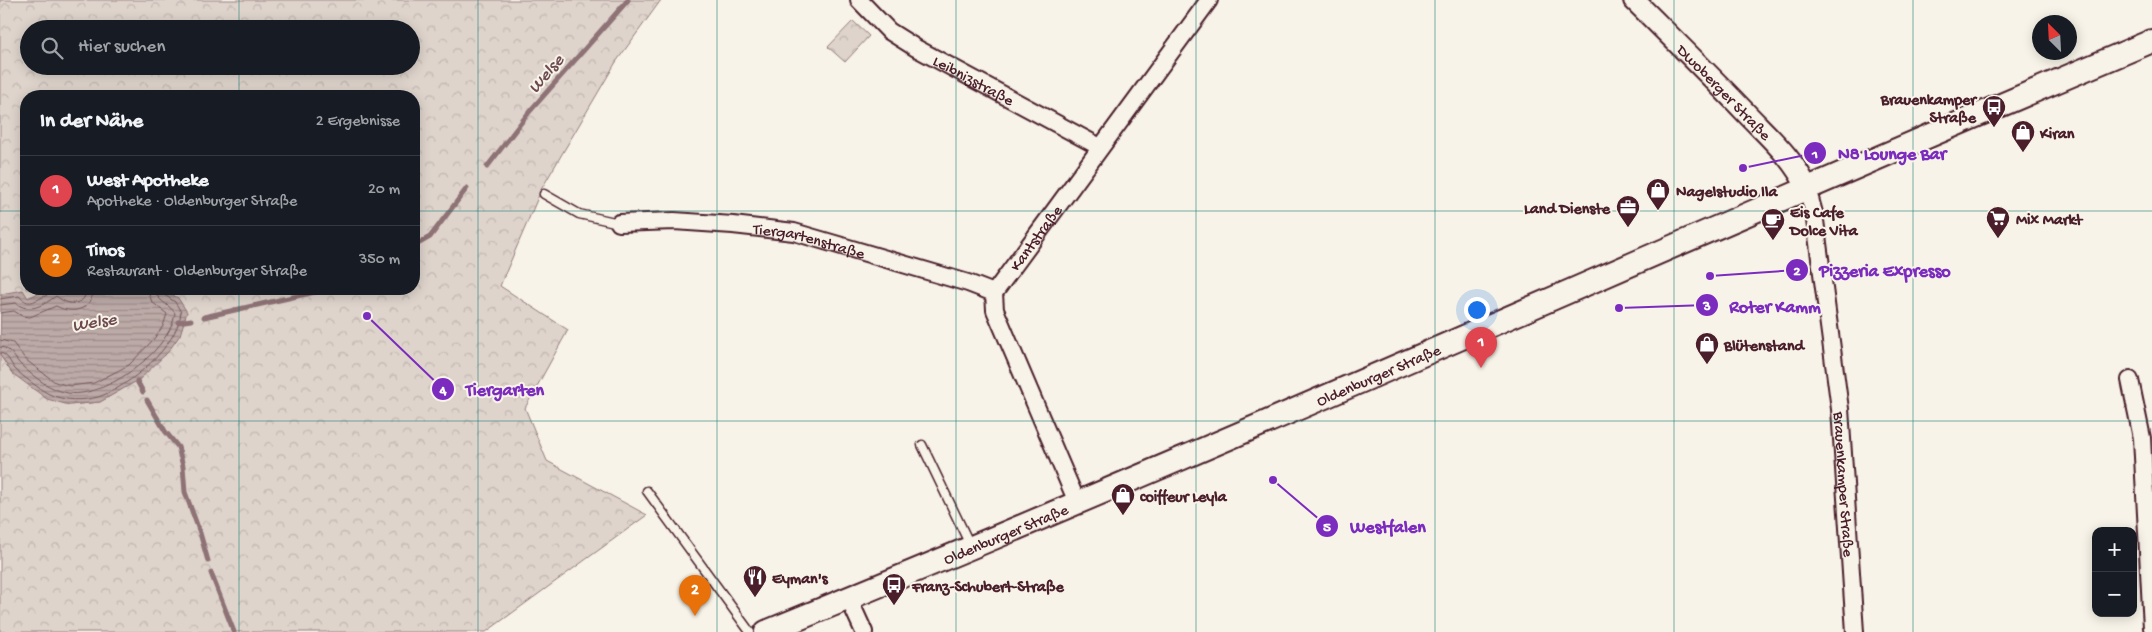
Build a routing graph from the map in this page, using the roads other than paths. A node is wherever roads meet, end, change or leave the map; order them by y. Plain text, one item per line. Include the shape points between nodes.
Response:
1 (859, 0) edge
2 (1209, 0) edge
3 (1634, 0) edge
4 (2152, 41) edge
5 (1100, 148) junction
6 (1807, 188) junction
7 (544, 194) dead end
8 (619, 223) joint
9 (994, 293) junction
10 (2130, 380) dead end
11 (922, 444) dead end
12 (647, 491) dead end
13 (1077, 502) junction
14 (971, 548) junction
15 (849, 598) junction
16 (2152, 628) edge
17 (750, 632) edge
18 (766, 632) edge
19 (864, 632) edge
20 (1856, 632) edge

1 - 5 street, Leibnizstraße via 889,31 916,48
2 - 5 street, Kantstraße
3 - 6 street, Dwoberger Straße via 1782,151 1800,172
4 - 6 main road, Oldenburger Straße
5 - 9 street, Kantstraße
6 - 13 main road, Oldenburger Straße
6 - 20 street, Brauenkamper Straße via 1814,212 1840,409
7 - 8 lane via 579,214
8 - 9 street, Tiergartenstraße via 674,221 794,232
9 - 13 street via 995,310
10 - 16 street via 2142,438
11 - 14 lane
12 - 17 lane
13 - 14 main road, Oldenburger Straße
14 - 15 main road, Oldenburger Straße
15 - 18 main road, Oldenburger Straße
15 - 19 street

